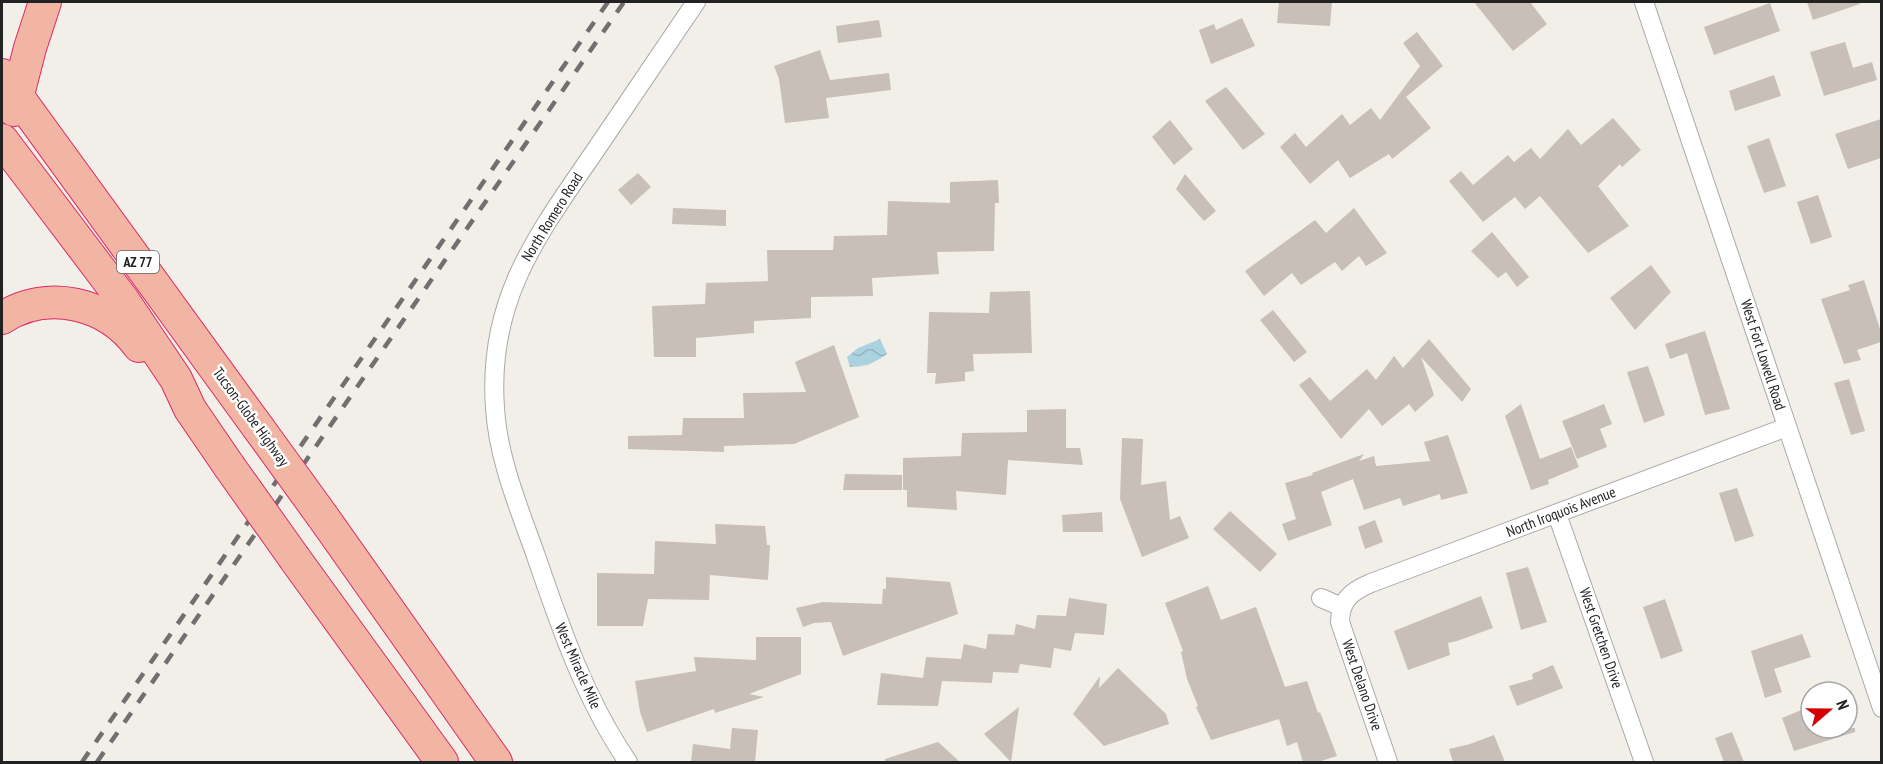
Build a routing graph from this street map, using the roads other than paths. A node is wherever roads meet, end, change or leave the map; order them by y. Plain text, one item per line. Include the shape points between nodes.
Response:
1 (45, 2) edge
2 (696, 2) edge
3 (1644, 2) edge
4 (9, 86) edge
5 (2, 146) edge
6 (2, 318) edge
7 (190, 409) junction
8 (1787, 427) junction
9 (1557, 514) junction
10 (538, 564) joint
11 (1321, 598) dead end
12 (1342, 607) junction
13 (1881, 708) edge
14 (442, 762) edge
15 (496, 762) edge
16 (628, 762) edge
17 (1388, 762) edge
18 (1644, 762) edge

1 - 4 highway via 30,48
2 - 10 street, North Romero Road via 542,229 520,269 504,314 494,381 497,428 506,469
3 - 8 street, West Fort Lowell Road
4 - 5 highway
4 - 15 highway, Tucson-Globe Highway / AZ 77, bridge
5 - 7 highway, AZ 77 via 123,300 176,379
6 - 7 highway via 25,307 55,303 76,304 98,312 135,341 172,393
7 - 14 highway, AZ 77, bridge
8 - 9 street, North Iroquois Avenue
8 - 13 street, West Fort Lowell Road
9 - 12 street, North Iroquois Avenue via 1354,590
9 - 18 street, West Gretchen Drive
10 - 16 street, West Miracle Mile via 579,674
11 - 12 street
12 - 17 street, West Delano Drive via 1341,622

